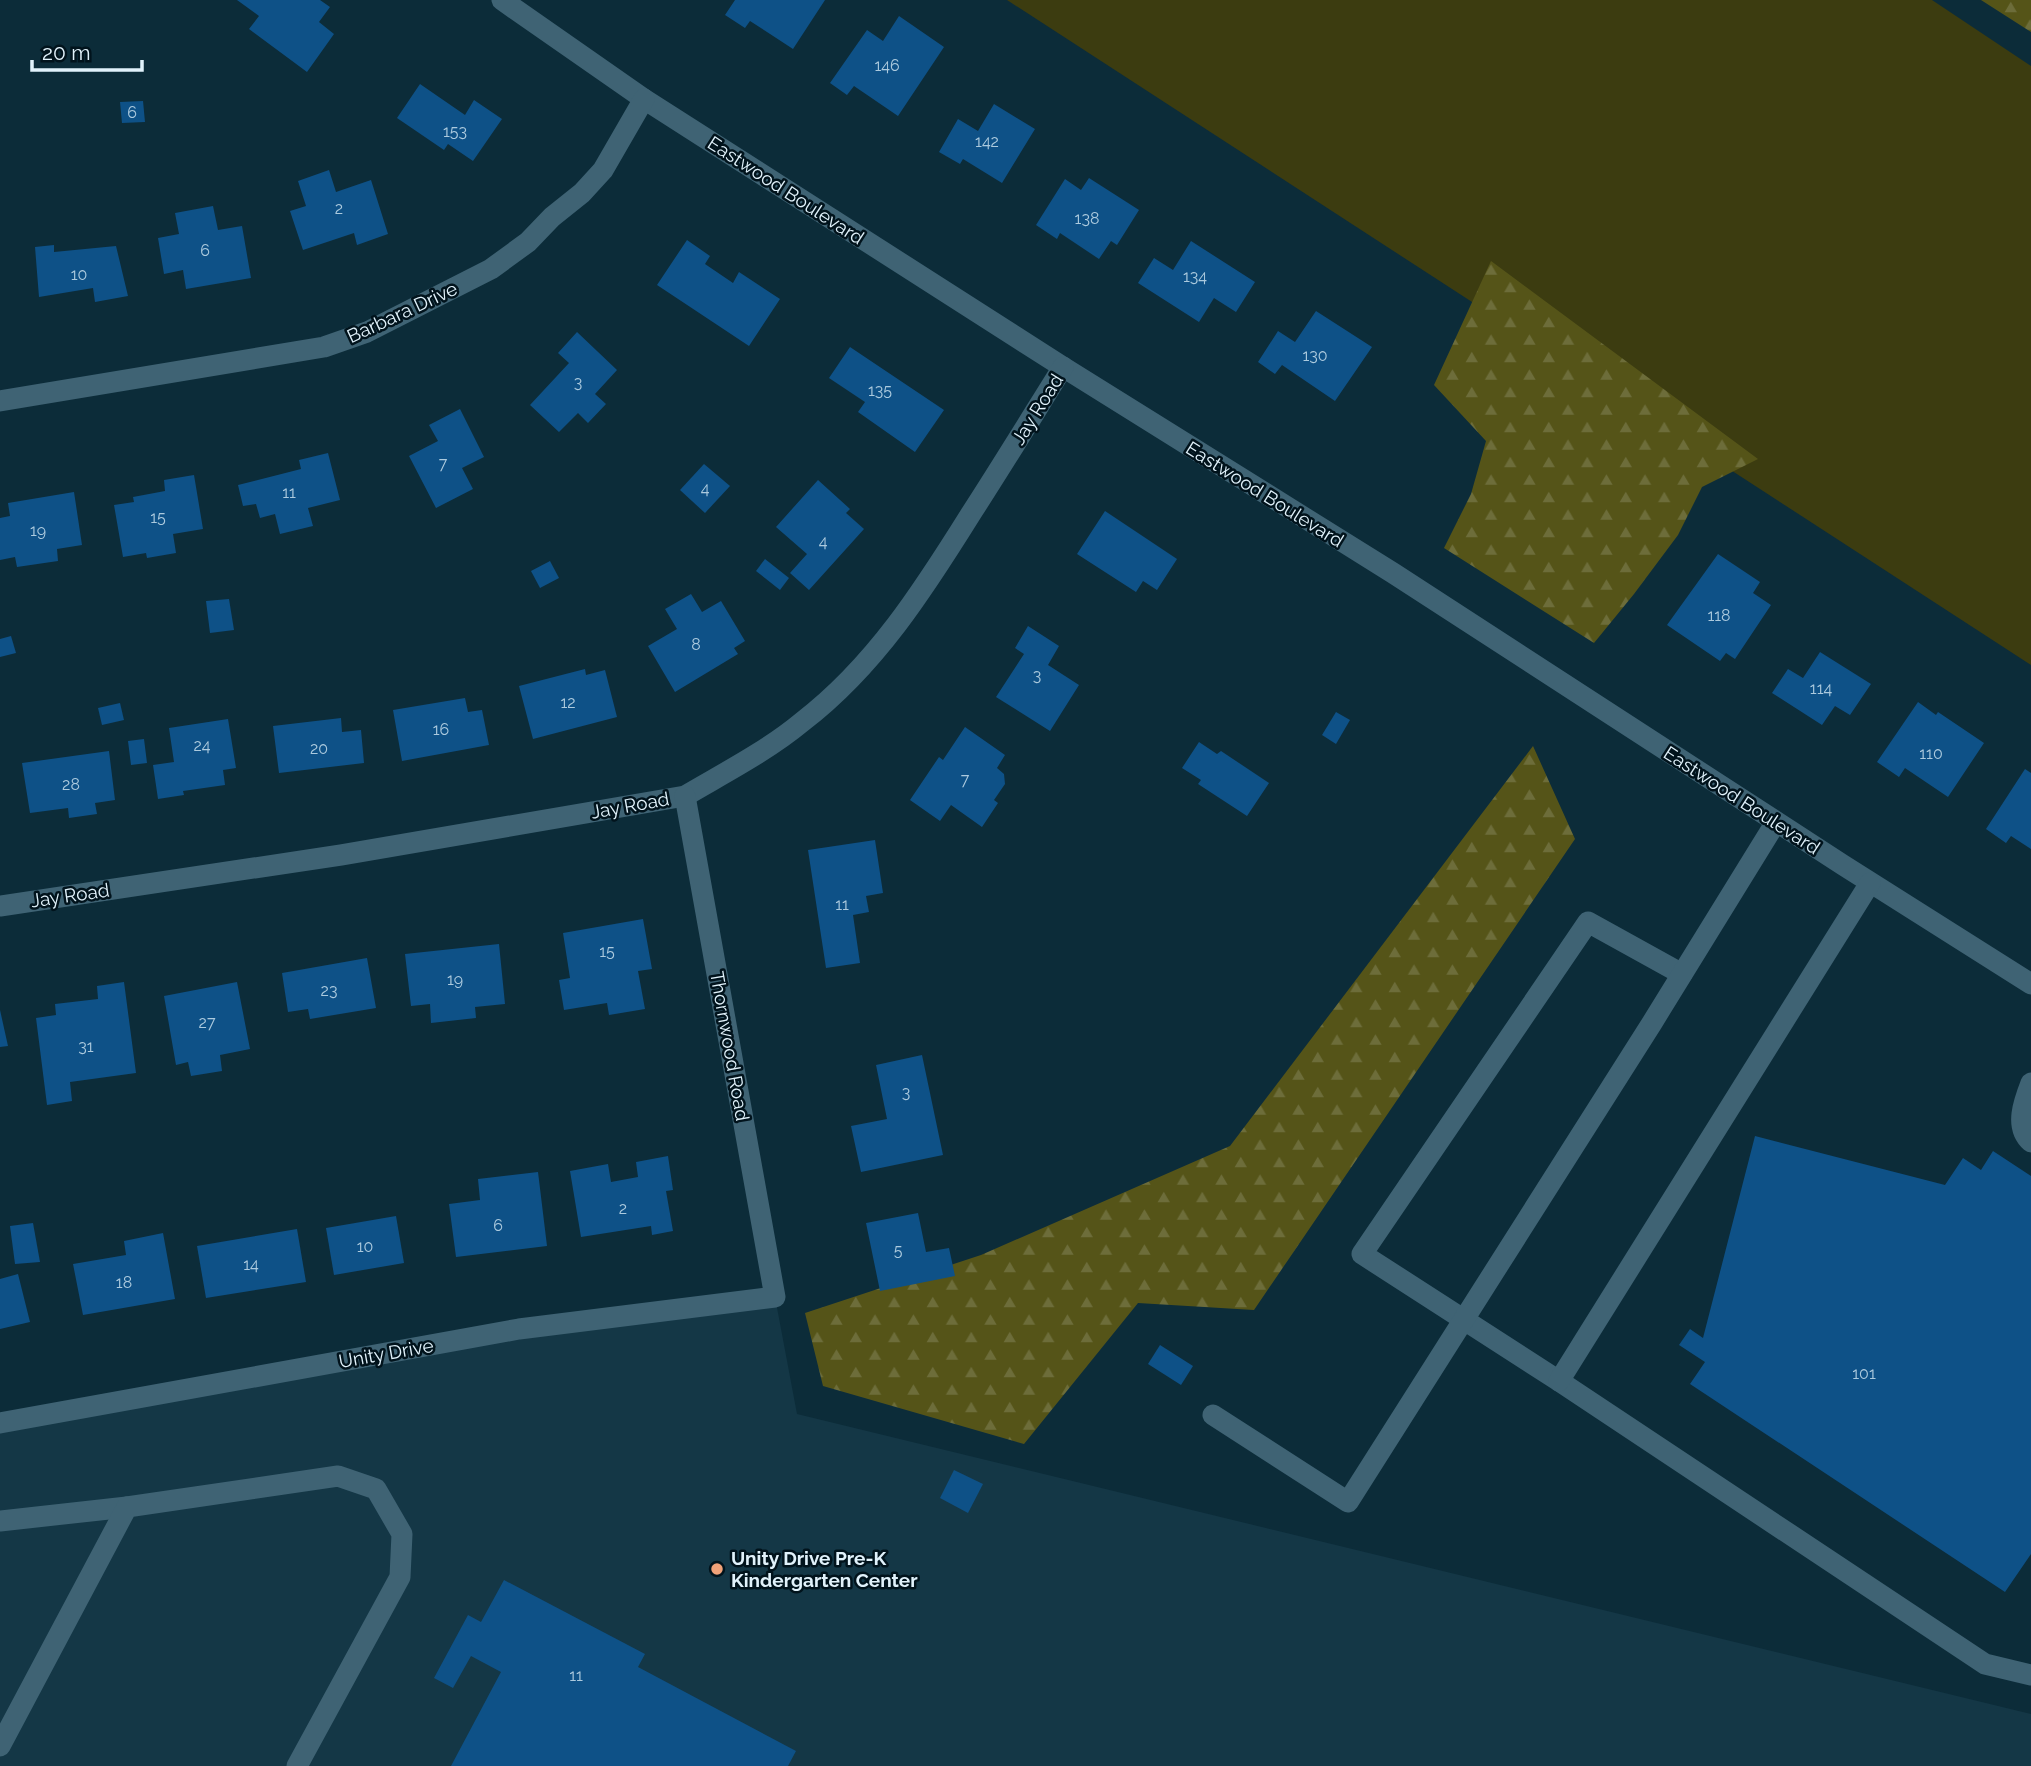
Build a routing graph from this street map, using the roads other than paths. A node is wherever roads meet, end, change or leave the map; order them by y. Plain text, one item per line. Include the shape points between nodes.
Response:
1 (502, 0) edge
2 (643, 99) junction
3 (1063, 367) junction
4 (0, 401) edge
5 (685, 796) junction
6 (1776, 822) junction
7 (1870, 883) junction
8 (0, 906) edge
9 (1682, 974) junction
10 (2031, 984) edge
11 (2031, 1083) edge
12 (2031, 1142) edge
13 (775, 1297) joint
14 (1463, 1321) junction
15 (1559, 1381) junction
16 (1213, 1415) dead end
17 (0, 1423) edge
18 (127, 1507) junction
19 (0, 1521) edge
20 (2031, 1675) edge
21 (0, 1746) edge
22 (297, 1766) edge

1 - 2 street, Eastwood Boulevard
2 - 3 street, Eastwood Boulevard
2 - 4 street, Barbara Drive via 603,170 527,243 491,269 367,332 324,346
3 - 5 street, Jay Road via 930,580 886,640 801,723
3 - 6 street, Eastwood Boulevard via 1393,573
5 - 8 street, Jay Road via 341,855
5 - 13 street, Thornwood Road
6 - 7 street, Eastwood Boulevard
6 - 9 street
7 - 10 street, Eastwood Boulevard
7 - 15 street
9 - 14 street
9 - 14 street via 1588,922 1362,1254
11 - 12 street via 2021,1120
13 - 17 street, Unity Drive via 519,1328
14 - 15 street
14 - 16 street via 1348,1502
15 - 20 street via 1986,1664
18 - 19 street
18 - 21 street
18 - 22 street via 338,1476 376,1489 402,1534 400,1577

